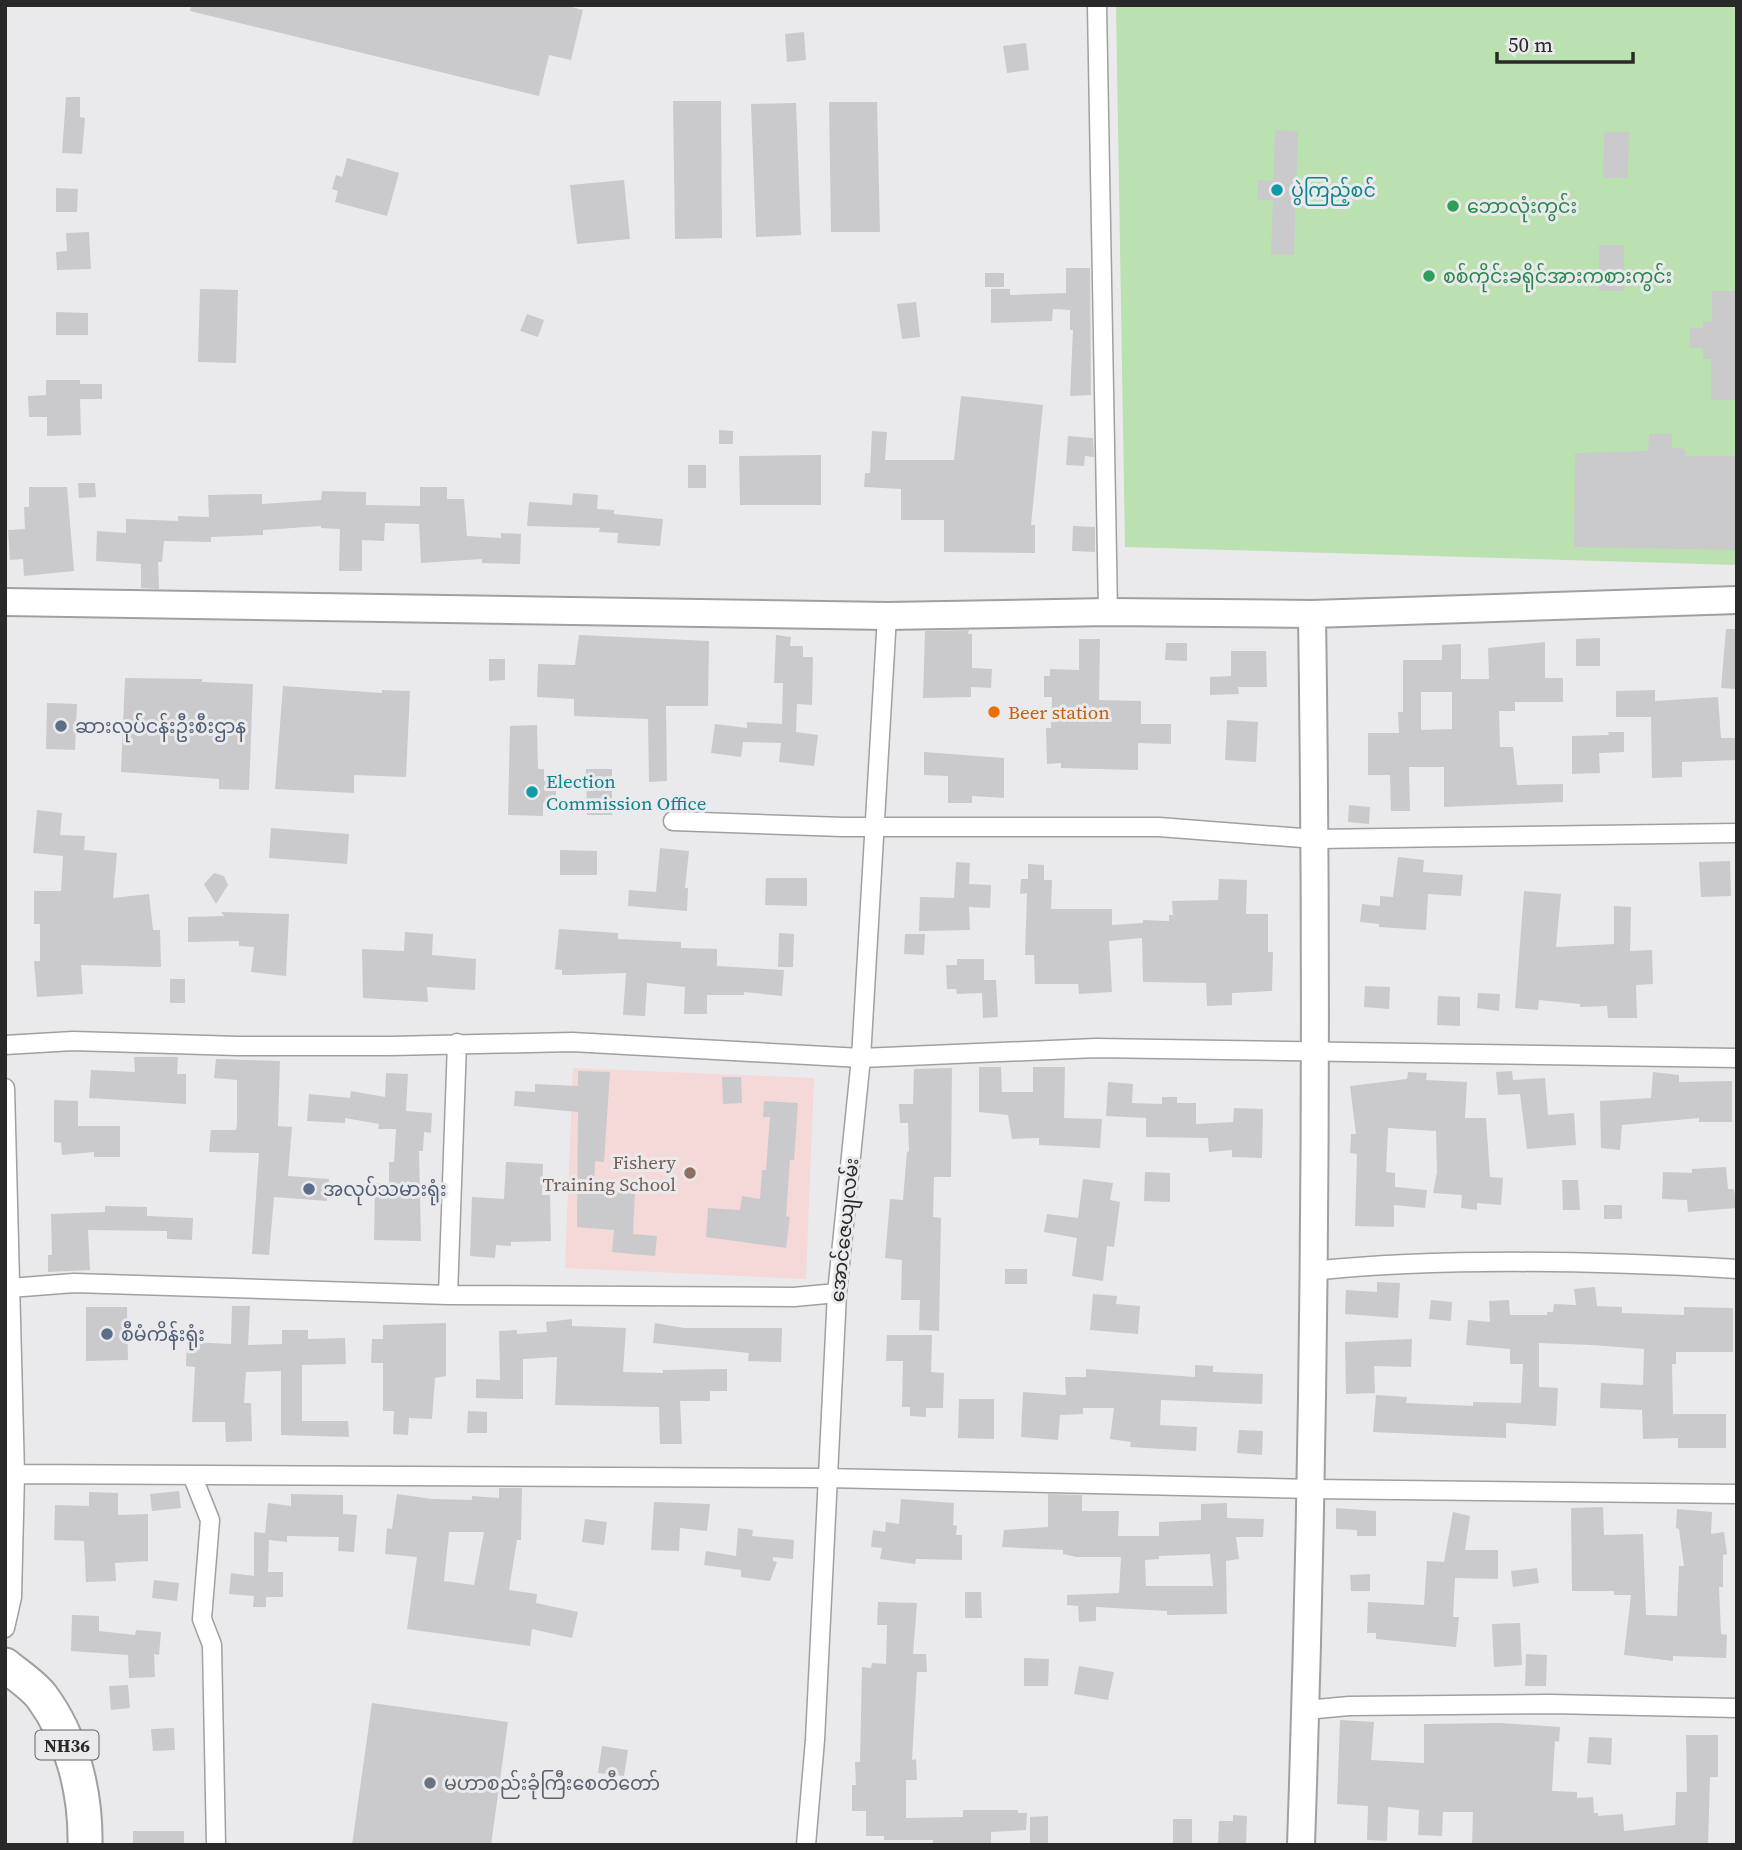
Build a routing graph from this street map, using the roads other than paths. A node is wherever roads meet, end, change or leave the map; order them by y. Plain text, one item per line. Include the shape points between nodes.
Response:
1 (1097, 5) edge
2 (1737, 600) edge
3 (5, 602) edge
4 (1108, 612) junction
5 (1312, 614) junction
6 (887, 616) junction
7 (674, 821) dead end
8 (874, 826) junction
9 (1737, 833) edge
10 (1315, 839) junction
11 (457, 1044) junction
12 (5, 1045) edge
13 (1315, 1054) junction
14 (861, 1058) junction
15 (1737, 1058) edge
16 (5, 1088) edge
17 (1737, 1269) edge
18 (1312, 1271) junction
19 (10, 1288) junction
20 (837, 1293) junction
21 (448, 1295) junction
22 (15, 1474) junction
23 (192, 1475) junction
24 (827, 1478) junction
25 (1312, 1489) junction
26 (1737, 1494) edge
27 (5, 1628) edge
28 (5, 1665) edge
29 (1737, 1708) edge
30 (1306, 1710) junction
31 (85, 1845) edge
32 (216, 1845) edge
33 (806, 1845) edge
34 (1301, 1845) edge

1 - 4 street
2 - 5 street
3 - 6 street
4 - 5 street
4 - 6 street
5 - 10 street
6 - 8 street, အောင်ဇေယျလမ်း
7 - 8 street
8 - 10 street via 1159,827
8 - 14 street, အောင်ဇေယျလမ်း
9 - 10 street
10 - 13 street
11 - 12 street via 238,1046 73,1041
11 - 14 street via 572,1042
11 - 21 street
13 - 14 street via 1096,1048
13 - 15 street
13 - 18 street
14 - 20 street, အောင်ဇေယျလမ်း
16 - 19 street
17 - 18 street via 1493,1263
18 - 25 street
19 - 21 street via 74,1283
19 - 22 street
20 - 21 street via 794,1297
20 - 24 street, အောင်ဇေယျလမ်း
22 - 23 street
22 - 27 street via 12,1597
23 - 24 street
23 - 32 street via 210,1520 202,1619 212,1645
24 - 25 street
24 - 33 street, အောင်ဇေယျလမ်း
25 - 26 street
25 - 30 street
28 - 31 highway, NH36 via 41,1696 74,1757 86,1822
29 - 30 street via 1550,1704
30 - 34 street

